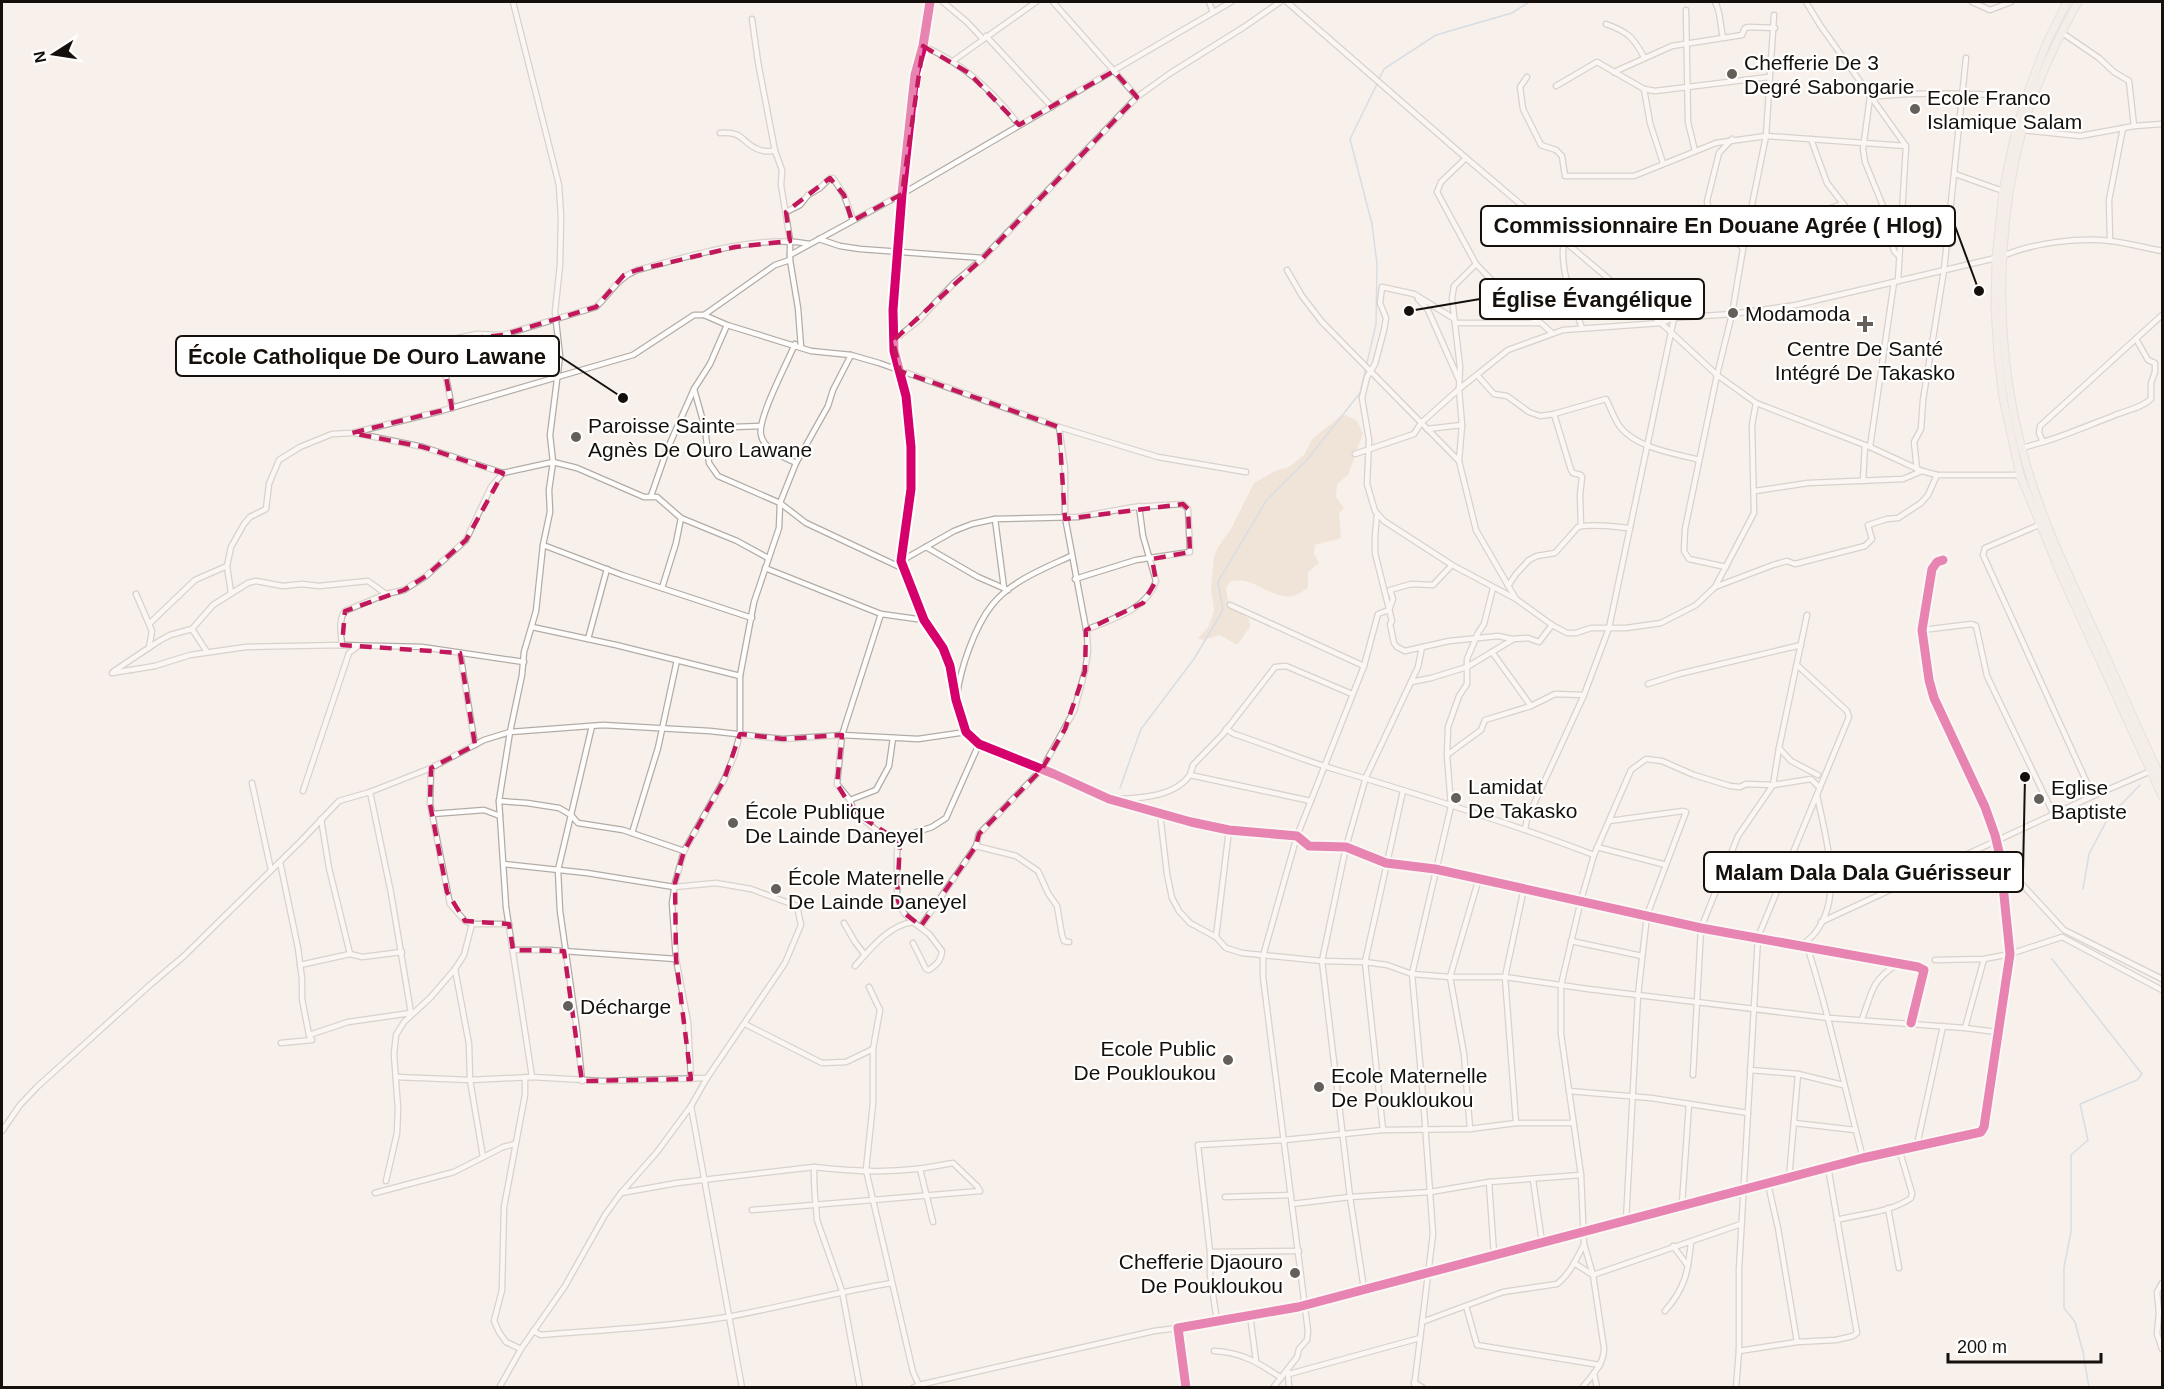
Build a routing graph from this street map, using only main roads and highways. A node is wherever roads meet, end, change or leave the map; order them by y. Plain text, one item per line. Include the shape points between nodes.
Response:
1 (2067, 2) edge
2 (2078, 2) edge
3 (2000, 257) junction
4 (2159, 774) edge
5 (2163, 796) edge

1 - 3 main road via 2047,42 2016,129 2003,191
2 - 3 main road via 2042,74 2022,130
3 - 4 main road via 2009,386 2032,483 2053,540
3 - 4 main road via 1995,308 1998,356 2019,475 2038,525
4 - 5 main road

